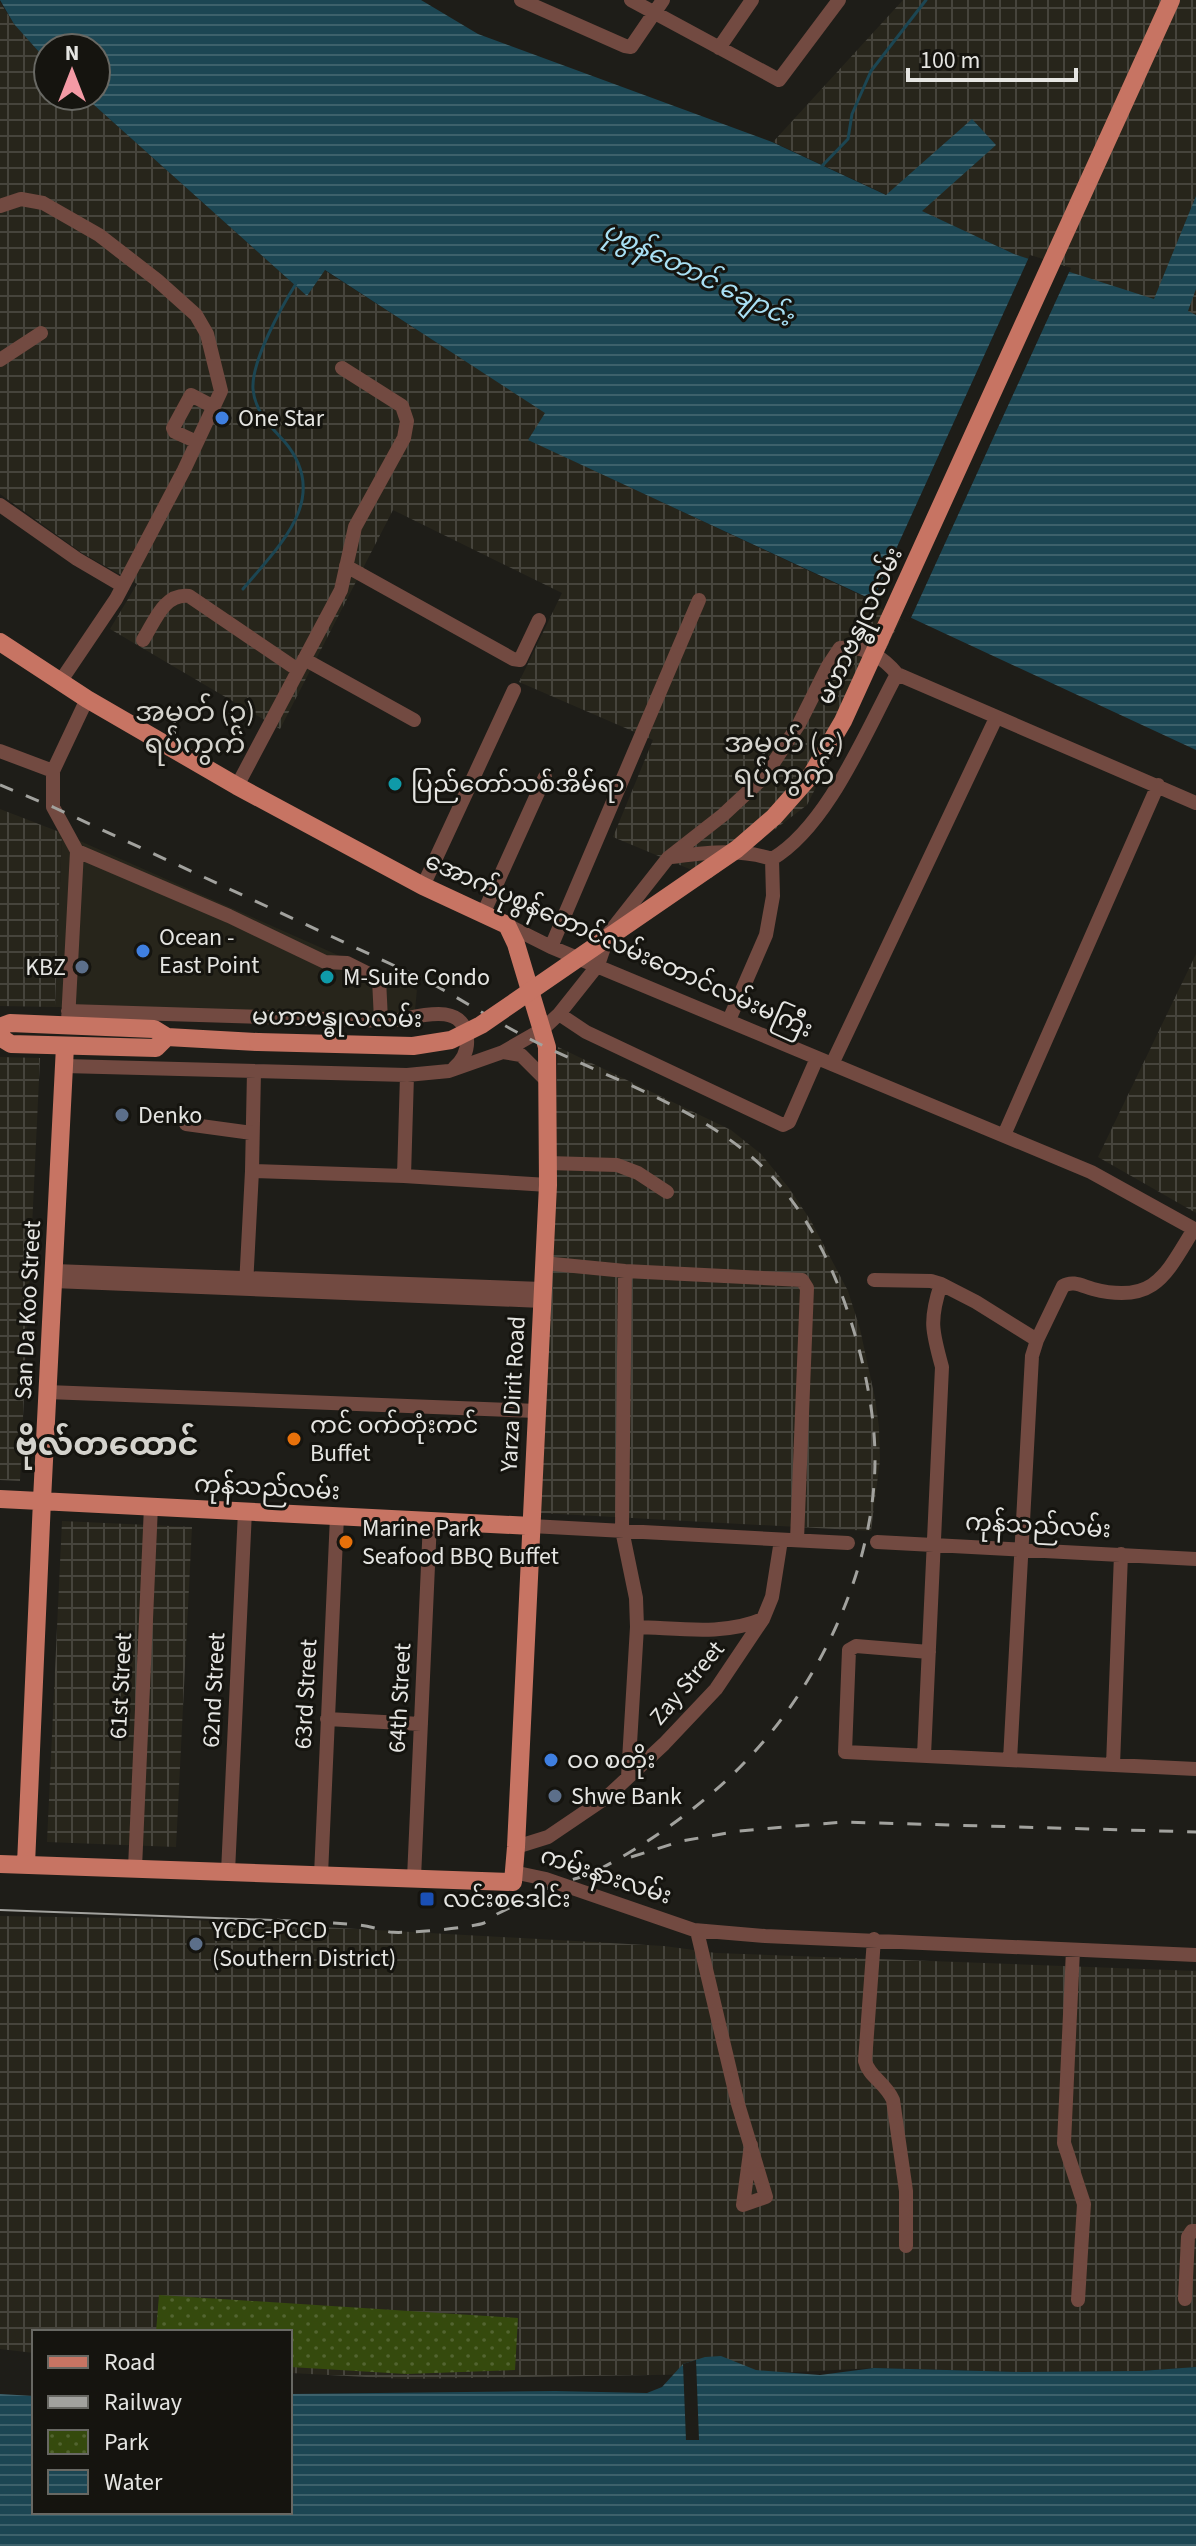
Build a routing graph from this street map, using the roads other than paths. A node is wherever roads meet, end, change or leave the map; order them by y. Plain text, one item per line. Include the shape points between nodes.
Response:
1 (521, 0) edge
2 (631, 0) edge
3 (752, 0) edge
4 (839, 0) edge
5 (1171, 0) edge
6 (659, 6) edge
7 (719, 48) junction
8 (0, 206) edge
9 (41, 333) dead end
10 (0, 360) edge
11 (342, 368) dead end
12 (214, 407) junction
13 (197, 442) junction
14 (0, 505) edge
15 (346, 566) junction
16 (123, 586) junction
17 (699, 600) dead end
18 (539, 620) dead end
19 (143, 640) dead end
20 (0, 642) edge
21 (301, 665) junction
22 (897, 674) junction
23 (60, 682) junction
24 (514, 690) dead end
25 (87, 699) junction
26 (996, 718) junction
27 (414, 720) dead end
28 (0, 751) edge
29 (53, 771) junction
30 (545, 777) dead end
31 (1158, 785) junction
32 (237, 786) junction
33 (1196, 803) edge
34 (77, 851) junction
35 (668, 858) junction
36 (772, 859) junction
37 (423, 886) junction
38 (483, 914) junction
39 (507, 925) junction
40 (551, 947) junction
41 (598, 965) junction
42 (559, 1014) junction
43 (68, 1018) junction
44 (381, 1020) junction
45 (729, 1020) junction
46 (0, 1027) edge
47 (543, 1029) junction
48 (0, 1037) edge
49 (167, 1037) junction
50 (65, 1046) junction
51 (503, 1052) junction
52 (817, 1058) junction
53 (832, 1064) junction
54 (64, 1066) junction
55 (254, 1071) junction
56 (449, 1071) junction
57 (407, 1075) junction
58 (549, 1083) junction
59 (186, 1124) dead end
60 (252, 1133) junction
61 (1004, 1135) junction
62 (548, 1163) junction
63 (252, 1171) junction
64 (404, 1176) junction
65 (548, 1185) junction
66 (667, 1192) dead end
67 (1195, 1230) edge
68 (543, 1263) junction
69 (625, 1271) junction
70 (53, 1276) junction
71 (874, 1280) dead end
72 (246, 1284) junction
73 (941, 1284) junction
74 (542, 1295) junction
75 (1037, 1340) junction
76 (47, 1392) junction
77 (537, 1411) junction
78 (0, 1499) edge
79 (42, 1500) junction
80 (151, 1506) junction
81 (245, 1511) junction
82 (337, 1516) junction
83 (430, 1521) junction
84 (531, 1526) junction
85 (622, 1530) junction
86 (781, 1540) junction
87 (797, 1540) junction
88 (877, 1542) dead end
89 (848, 1543) dead end
90 (933, 1544) junction
91 (1021, 1549) junction
92 (1121, 1554) junction
93 (1196, 1559) edge
94 (763, 1619) junction
95 (637, 1627) junction
96 (929, 1652) junction
97 (327, 1719) junction
98 (421, 1724) junction
99 (924, 1755) junction
100 (1010, 1760) junction
101 (1113, 1765) junction
102 (1196, 1769) edge
103 (628, 1777) junction
104 (516, 1847) junction
105 (0, 1854) edge
106 (26, 1860) junction
107 (0, 1864) edge
108 (135, 1864) junction
109 (228, 1867) junction
110 (322, 1870) junction
111 (414, 1874) junction
112 (513, 1877) junction
113 (698, 1934) junction
114 (874, 1941) junction
115 (1073, 1952) junction
116 (1196, 1958) edge
117 (751, 2145) dead end
118 (1196, 2231) edge
119 (906, 2246) dead end
120 (1185, 2299) dead end
121 (1078, 2300) dead end

1 - 6 street via 631,47
2 - 6 street
3 - 7 street
4 - 7 street via 779,80
5 - 49 main road, မဟာဗန္ဓုလလမ်း, bridge via 843,721 812,774 774,817 737,849 506,1011 451,1040 413,1046
6 - 7 street
8 - 12 street via 30,199 51,207 99,235 196,315 207,334 221,391
9 - 10 street
11 - 15 street via 402,406 407,421 404,438 355,527
12 - 13 street
12 - 13 street via 191,395 173,428
13 - 16 street
14 - 16 street
15 - 18 street via 513,659 520,660
15 - 21 street via 341,590
16 - 23 street
17 - 40 street
19 - 21 street via 168,600 189,596
20 - 23 main road, အောက်ပုစွန်တောင်လမ်းတောင်လမ်းမကြီး
21 - 27 street
21 - 32 street
22 - 26 street
22 - 35 street via 867,650 840,648 764,777
22 - 36 street via 835,791 788,849
23 - 25 main road, အောက်ပုစွန်တောင်လမ်းတောင်လမ်းမကြီး
24 - 37 street
25 - 29 street
25 - 32 main road, အောက်ပုစွန်တောင်လမ်းတောင်လမ်းမကြီး
26 - 31 street
26 - 53 street
28 - 29 street
29 - 34 street via 53,807
30 - 38 street
31 - 33 street
31 - 61 street
32 - 37 main road, အောက်ပုစွန်တောင်လမ်းတောင်လမ်းမကြီး
34 - 43 street
34 - 44 street via 325,962 347,963 379,979
35 - 36 street via 752,852
35 - 41 street via 609,933
36 - 45 street via 766,935
37 - 38 main road, အောက်ပုစွန်တောင်လမ်းတောင်လမ်းမကြီး
38 - 39 main road, အောက်ပုစွန်တောင်လမ်းတောင်လမ်းမကြီး
39 - 40 street, အောက်ပုစွန်တောင်လမ်းတောင်လမ်းမကြီး
39 - 47 main road, Yarza Dirit Road
40 - 41 street, အောက်ပုစွန်တောင်လမ်းတောင်လမ်းမကြီး
41 - 42 street
41 - 45 street, အောက်ပုစွန်တောင်လမ်းတောင်လမ်းမကြီး
42 - 47 street
42 - 52 street via 586,1032 783,1125
43 - 44 street
43 - 46 main road, မဟာဗန္ဓုလလမ်း
43 - 49 main road, မဟာဗန္ဓုလလမ်း via 154,1029
44 - 56 street via 435,1012 452,1015 468,1042 466,1054
45 - 52 street, အောက်ပုစွန်တောင်လမ်းတောင်လမ်းမကြီး
47 - 51 street
47 - 58 main road, Yarza Dirit Road
48 - 50 main road, မဟာဗန္ဓုလလမ်း via 11,1044
49 - 50 main road, မဟာဗန္ဓုလလမ်း via 156,1048
50 - 54 main road, San Da Koo Street
51 - 56 street
51 - 58 street via 521,1055
52 - 53 street, အောက်ပုစွန်တောင်လမ်းတောင်လမ်းမကြီး
53 - 61 street, အောက်ပုစွန်တောင်လမ်းတောင်လမ်းမကြီး
54 - 55 street
54 - 70 main road, San Da Koo Street
55 - 57 street
55 - 60 street
56 - 57 street
57 - 64 street
58 - 62 main road, Yarza Dirit Road
59 - 60 street
60 - 63 street
61 - 67 street, အောက်ပုစွန်တောင်လမ်းတောင်လမ်းမကြီး via 1091,1172
62 - 65 main road, Yarza Dirit Road
62 - 66 street via 617,1165
63 - 64 street
63 - 72 street
64 - 65 street
65 - 68 main road, Yarza Dirit Road
67 - 75 street via 1162,1280 1150,1287 1120,1293 1073,1283 1063,1286
68 - 69 street
68 - 74 main road, Yarza Dirit Road
69 - 85 street
69 - 87 street via 802,1280 807,1288
70 - 72 street
70 - 76 main road, San Da Koo Street
71 - 73 street
72 - 74 street
73 - 75 street
73 - 90 street via 932,1311 942,1367
74 - 77 main road, Yarza Dirit Road
75 - 91 street
76 - 77 street
76 - 79 main road, San Da Koo Street
77 - 84 main road, Yarza Dirit Road
78 - 79 main road, ကုန်သည်လမ်း
79 - 80 main road, ကုန်သည်လမ်း
79 - 106 main road, San Da Koo Street
80 - 81 main road, ကုန်သည်လမ်း
80 - 108 street, 61st Street
81 - 82 main road, ကုန်သည်လမ်း
81 - 109 street, 62nd Street
82 - 83 main road, ကုန်သည်လမ်း
82 - 97 street, 63rd Street
83 - 84 main road, ကုန်သည်လမ်း
83 - 98 street, 64th Street
84 - 85 street
84 - 104 main road, Yarza Dirit Road
85 - 86 street
85 - 95 street
86 - 87 street
86 - 94 street, Zay Street
87 - 89 street
88 - 90 street, ကုန်သည်လမ်း
90 - 91 street, ကုန်သည်လမ်း
90 - 96 street
91 - 92 street, ကုန်သည်လမ်း
91 - 100 street
92 - 93 street, ကုန်သည်လမ်း
92 - 101 street
94 - 95 street via 717,1629
94 - 103 street, Zay Street via 716,1689
95 - 103 street
96 - 99 street
96 - 99 street via 849,1650 844,1748
97 - 98 street
97 - 110 street, 63rd Street
98 - 111 street, 64th Street
99 - 100 street
100 - 101 street
101 - 102 street
103 - 104 street, Zay Street via 548,1837
104 - 112 main road, Yarza Dirit Road
105 - 106 main road, ကမ်းနားလမ်း
106 - 107 main road, ကမ်းနားလမ်း
106 - 108 main road, ကမ်းနားလမ်း
108 - 109 main road, ကမ်းနားလမ်း
109 - 110 main road, ကမ်းနားလမ်း
110 - 111 main road, ကမ်းနားလမ်း
111 - 112 main road, ကမ်းနားလမ်း
112 - 113 street, ကမ်းနားလမ်း via 546,1879
113 - 114 street, ကမ်းနားလမ်း
113 - 117 street
114 - 115 street, ကမ်းနားလမ်း
114 - 119 street via 865,2061 893,2100 906,2191
115 - 116 street, ကမ်းနားလမ်း
115 - 121 street via 1064,2143 1084,2204
118 - 120 street via 1188,2237

